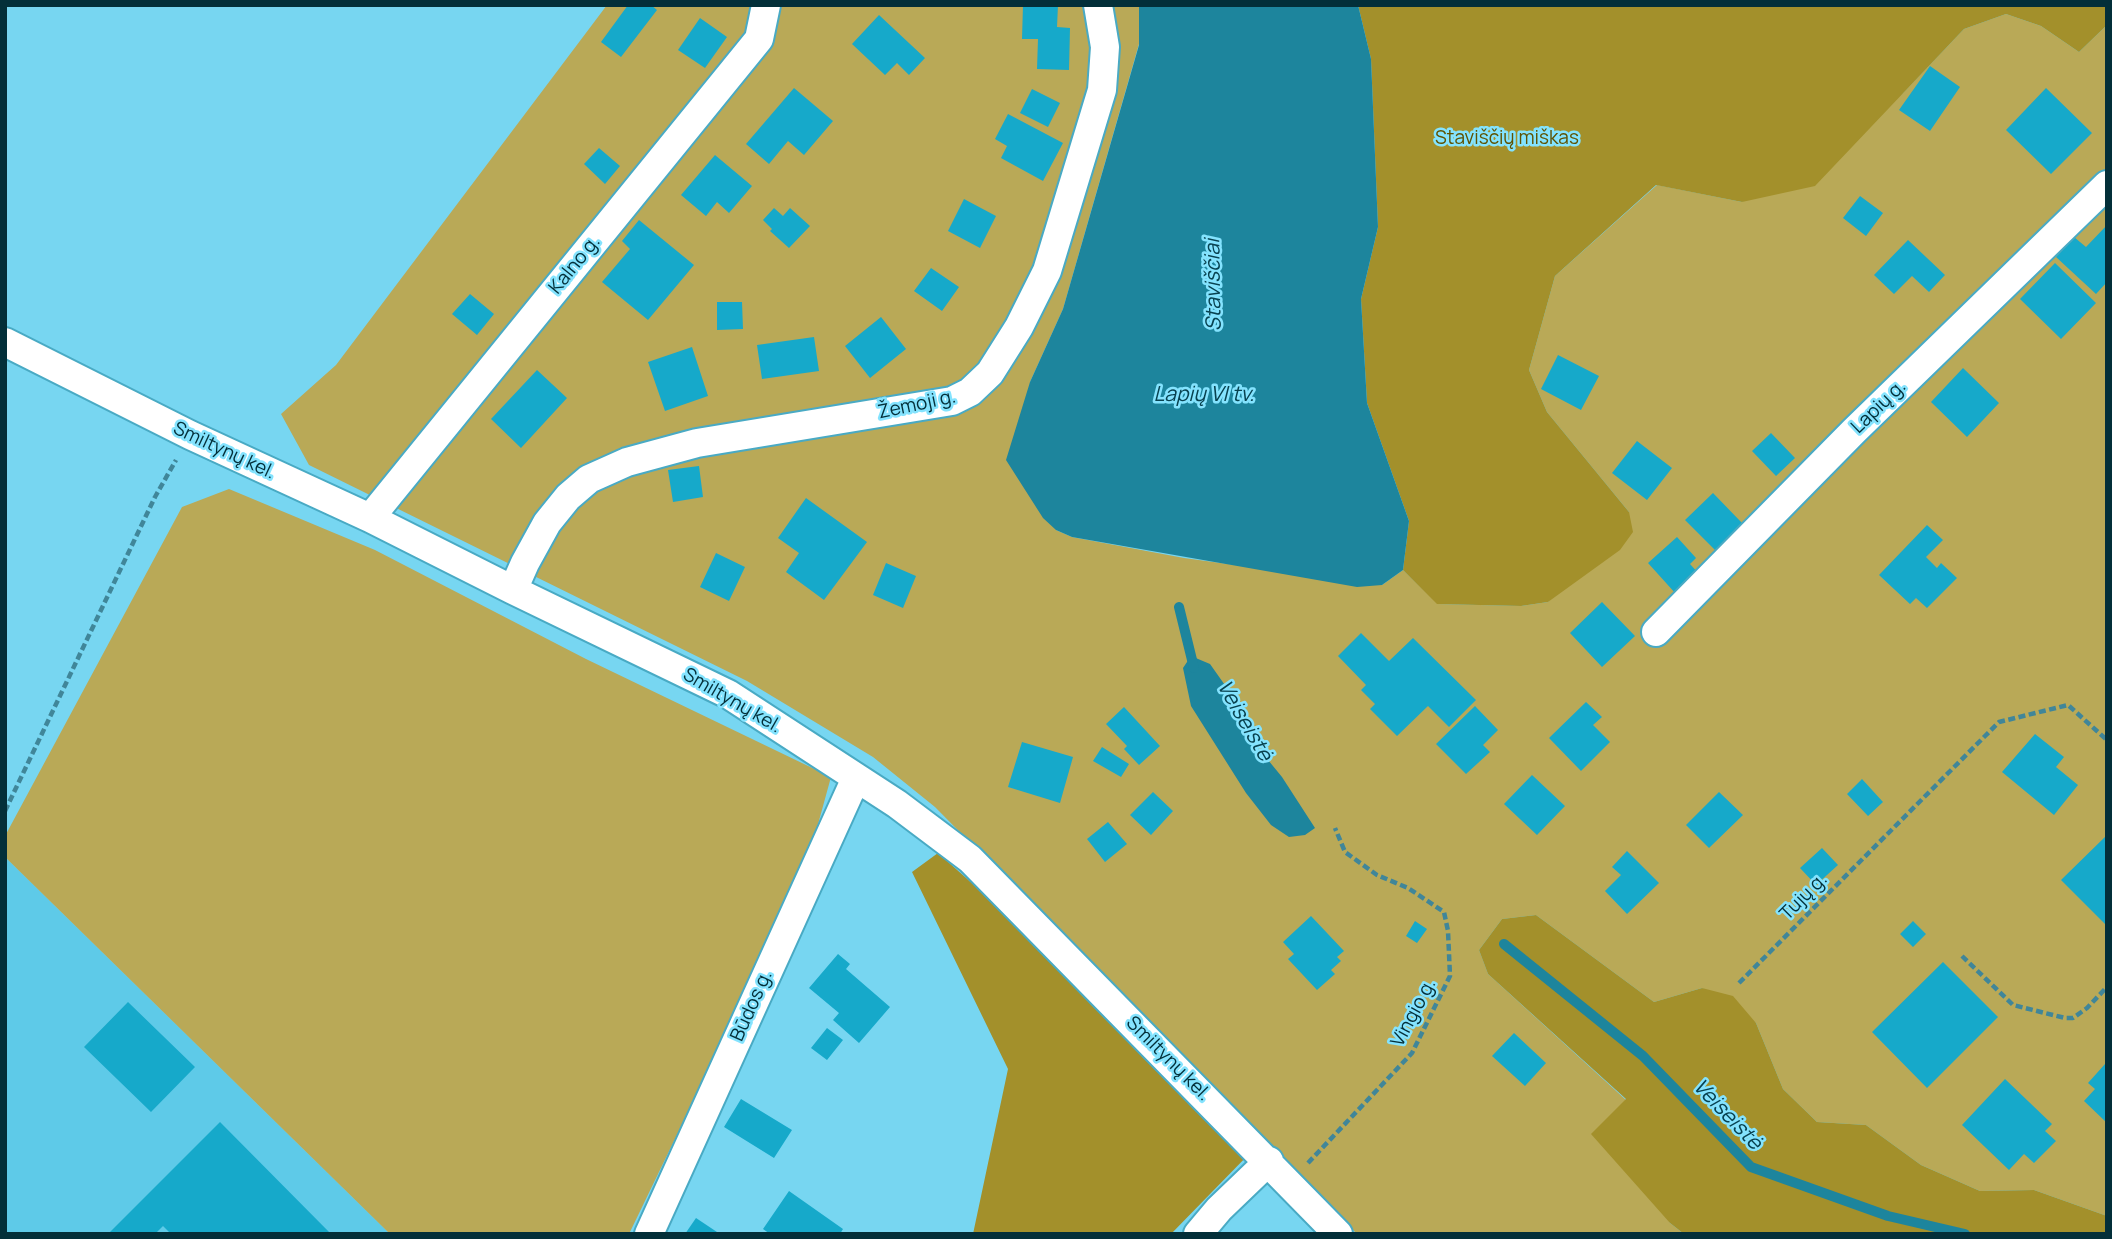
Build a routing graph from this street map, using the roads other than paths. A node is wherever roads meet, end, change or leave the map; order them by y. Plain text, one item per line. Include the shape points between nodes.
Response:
1 (766, 5) edge
2 (1098, 5) edge
3 (2107, 186) edge
4 (5, 342) edge
5 (370, 518) junction
6 (513, 590) junction
7 (1656, 632) dead end
8 (856, 778) junction
9 (1269, 1161) junction
10 (649, 1234) edge
11 (1198, 1234) edge
12 (1338, 1234) edge

1 - 5 street, Kalno g. via 759,39
2 - 6 street, Žemoji g. via 1105,47 1102,90 1047,271 990,373 952,401 697,443 627,461 589,479 568,496 547,523
3 - 7 street, Lapių g. via 1854,431
4 - 5 street, Smiltynų kel.
5 - 6 street, Smiltynų kel.
6 - 8 street, Smiltynų kel. via 728,694
8 - 9 street, Smiltynų kel. via 970,859
8 - 10 street, Būdos g.
9 - 11 street
9 - 12 street, Smiltynų kel.

